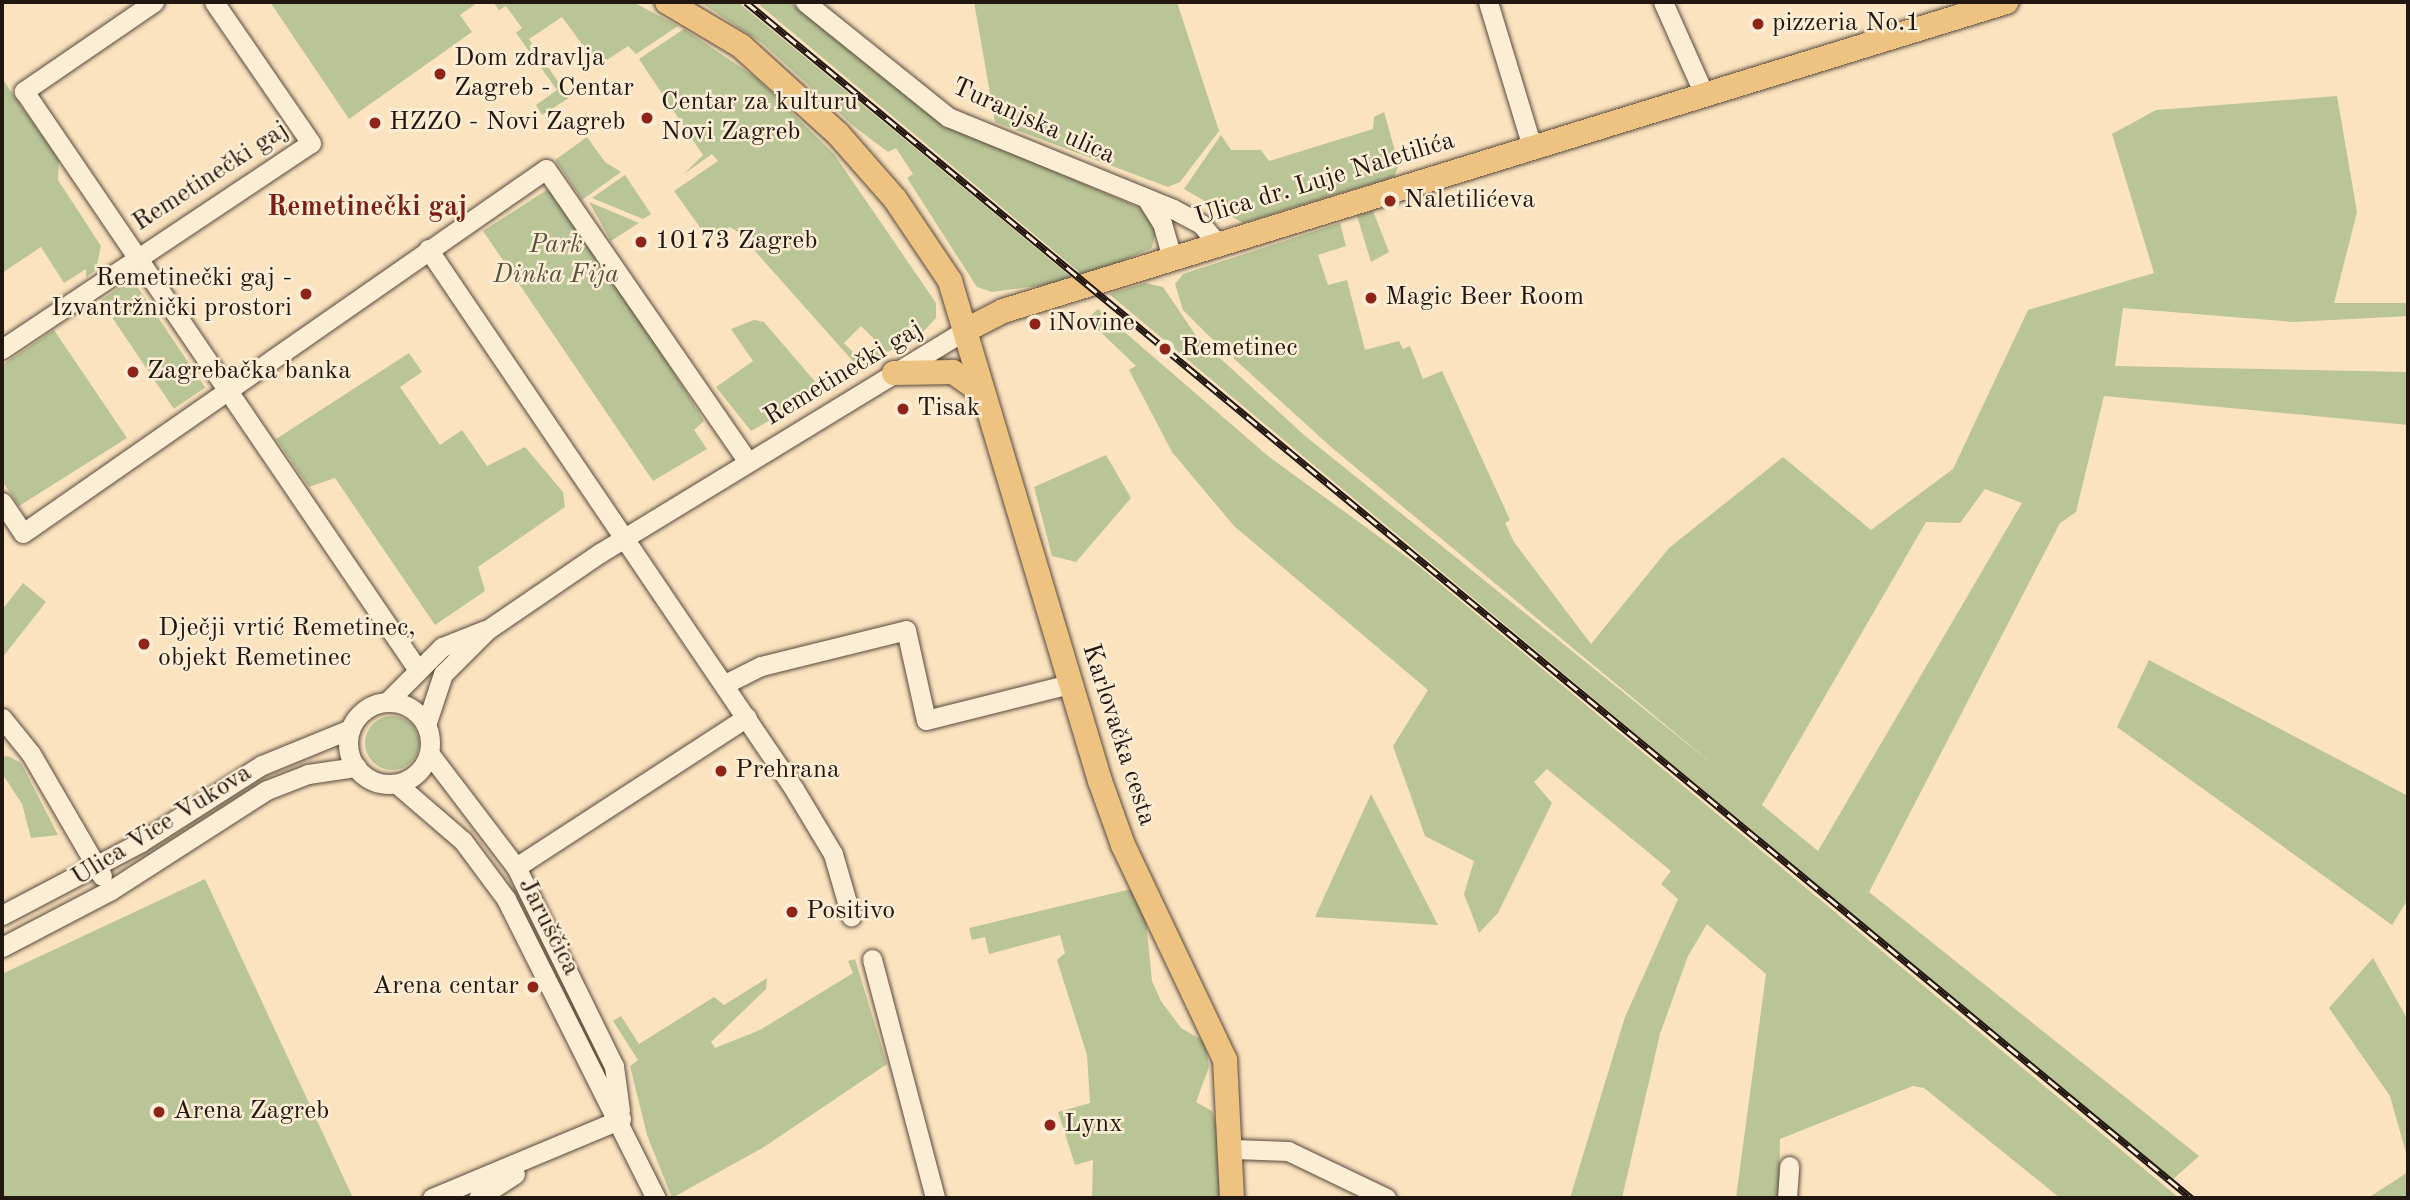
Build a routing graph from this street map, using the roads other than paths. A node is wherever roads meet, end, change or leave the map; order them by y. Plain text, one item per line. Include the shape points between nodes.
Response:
1 (154, 2) edge
2 (214, 2) edge
3 (667, 2) edge
4 (805, 2) edge
5 (1488, 2) edge
6 (1663, 2) edge
7 (2006, 2) edge
8 (1964, 8) edge
9 (1704, 94) junction
10 (1532, 146) junction
11 (1148, 201) junction
12 (1218, 244) junction
13 (428, 250) junction
14 (137, 257) junction
15 (1172, 259) junction
16 (966, 330) junction
17 (2, 349) edge
18 (894, 373) junction
19 (982, 393) junction
20 (229, 394) junction
21 (748, 462) junction
22 (2, 502) edge
23 (625, 537) junction
24 (487, 629) junction
25 (418, 670) junction
26 (726, 684) junction
27 (1069, 684) junction
28 (387, 702) junction
29 (747, 717) junction
30 (2, 718) edge
31 (426, 725) junction
32 (350, 729) junction
33 (429, 753) junction
34 (356, 767) junction
35 (397, 783) junction
36 (97, 867) junction
37 (516, 867) junction
38 (111, 890) junction
39 (2, 915) edge
40 (851, 916) dead end
41 (2, 947) edge
42 (872, 959) dead end
43 (621, 1119) junction
44 (1234, 1149) junction
45 (543, 1156) junction
46 (1789, 1166) dead end
47 (432, 1198) edge
48 (478, 1198) edge
49 (656, 1198) edge
50 (935, 1198) edge
51 (1232, 1198) edge
52 (1386, 1198) edge
53 (1787, 1198) edge

1 - 14 street, Remetinečki gaj via 24,91
2 - 14 street, Remetinečki gaj via 311,142
3 - 16 main road, Karlovačka cesta via 741,46 865,163 950,281
4 - 11 street, Turanjska ulica via 948,117
5 - 10 street
6 - 9 street
7 - 8 main road, Ulica dr. Luje Naletilića
8 - 9 main road, Ulica dr. Luje Naletilića
9 - 10 main road, Ulica dr. Luje Naletilića
10 - 12 main road, Ulica dr. Luje Naletilića
11 - 12 street, Turanjska ulica via 1201,224
11 - 15 street via 1162,223
12 - 15 main road, Ulica dr. Luje Naletilića
13 - 20 street, Remetinečki gaj
13 - 21 street, Remetinečki gaj via 546,169
13 - 23 street
14 - 17 street, Remetinečki gaj
14 - 20 street, Remetinečki gaj
15 - 16 main road, Ulica dr. Luje Naletilića via 1003,312
16 - 18 street, Remetinečki gaj
16 - 19 main road, Karlovačka cesta
18 - 19 main road via 953,372
18 - 21 street, Remetinečki gaj
19 - 27 main road, Karlovačka cesta
20 - 22 street, Remetinečki gaj via 23,533
20 - 25 street, Remetinečki gaj
21 - 23 street, Remetinečki gaj
23 - 24 street, Remetinečki gaj
23 - 26 street
24 - 25 street, Remetinečki gaj via 458,638
24 - 31 street, Remetinečki gaj via 443,674
25 - 28 street, Remetinečki gaj
26 - 27 street via 761,667 906,630 926,720
26 - 29 street
27 - 44 main road, Karlovačka cesta via 1123,845 1225,1060
28 - 31 street via 410,708
28 - 32 street via 364,710
29 - 37 street, Jaruščica
29 - 40 street via 833,854
30 - 36 street via 31,754
31 - 33 street
32 - 34 street
32 - 36 street, Ulica Vice Vukova via 262,765
33 - 35 street via 417,773
33 - 37 street, Jaruščica
34 - 35 street via 374,781
34 - 38 street, Ulica Vice Vukova via 300,776 267,790
35 - 43 street, Jaruščica via 489,872
36 - 38 street
36 - 39 street, Ulica Vice Vukova
37 - 43 street, Jaruščica via 614,1066
38 - 41 street, Ulica Vice Vukova
42 - 50 street
43 - 45 street
43 - 49 street, Jaruščica
44 - 51 main road, Karlovačka cesta
44 - 52 street via 1288,1150
45 - 47 street
45 - 48 street
46 - 53 street

